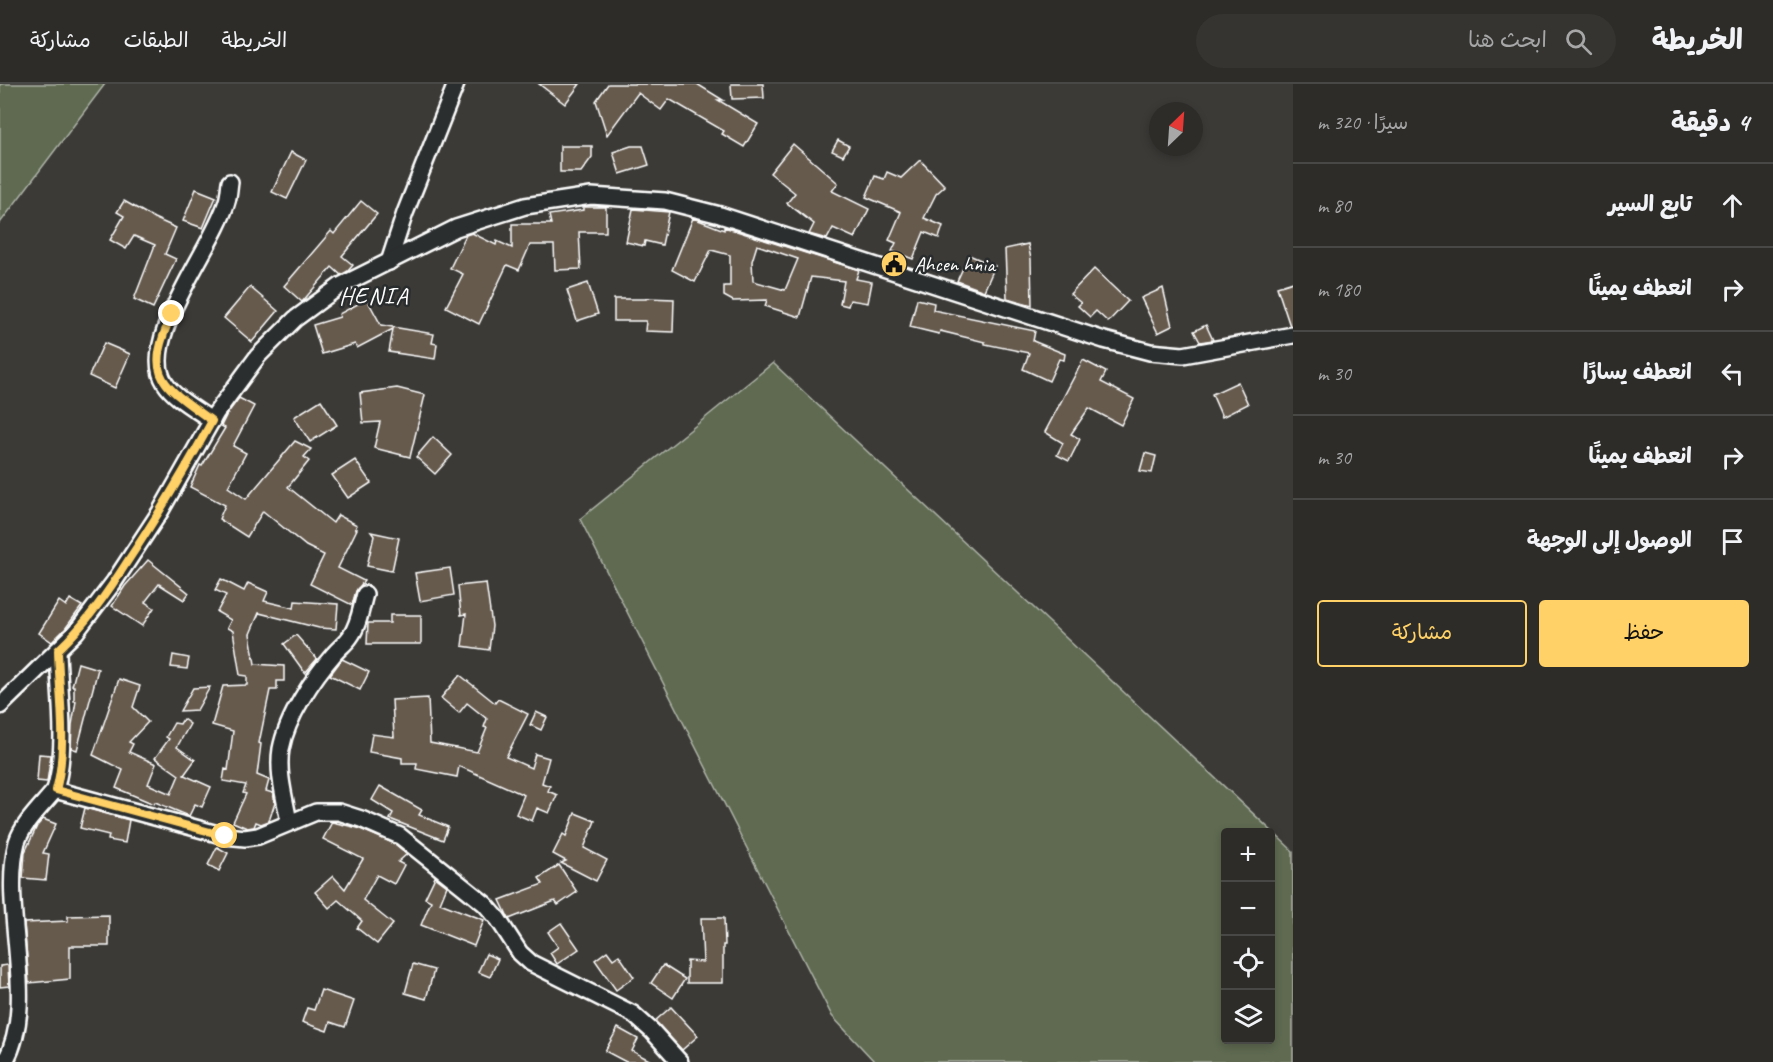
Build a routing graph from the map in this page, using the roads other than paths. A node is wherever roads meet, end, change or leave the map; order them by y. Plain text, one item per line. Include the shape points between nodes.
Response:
1 (456, 84) edge
2 (230, 182) dead end
3 (389, 262) junction
4 (1293, 335) edge
5 (212, 421) junction
6 (365, 594) dead end
7 (58, 650) junction
8 (0, 706) edge
9 (56, 790) junction
10 (289, 822) junction
11 (5, 1062) edge
12 (680, 1062) edge

1 - 3 street
2 - 5 street via 220,219 163,334 158,357 166,386
3 - 4 street via 456,228 525,206 591,196 665,201 720,214 1150,352 1183,356
3 - 5 street via 340,286 295,319 258,356
5 - 7 street via 114,582
6 - 10 street via 351,637 327,662 288,727 280,766
7 - 8 street
7 - 9 street via 62,755
9 - 10 street via 225,836 258,836
9 - 11 street via 17,841 11,897 18,1012 16,1035
10 - 12 street via 316,812 339,812 400,836 485,904 531,963 633,1014

